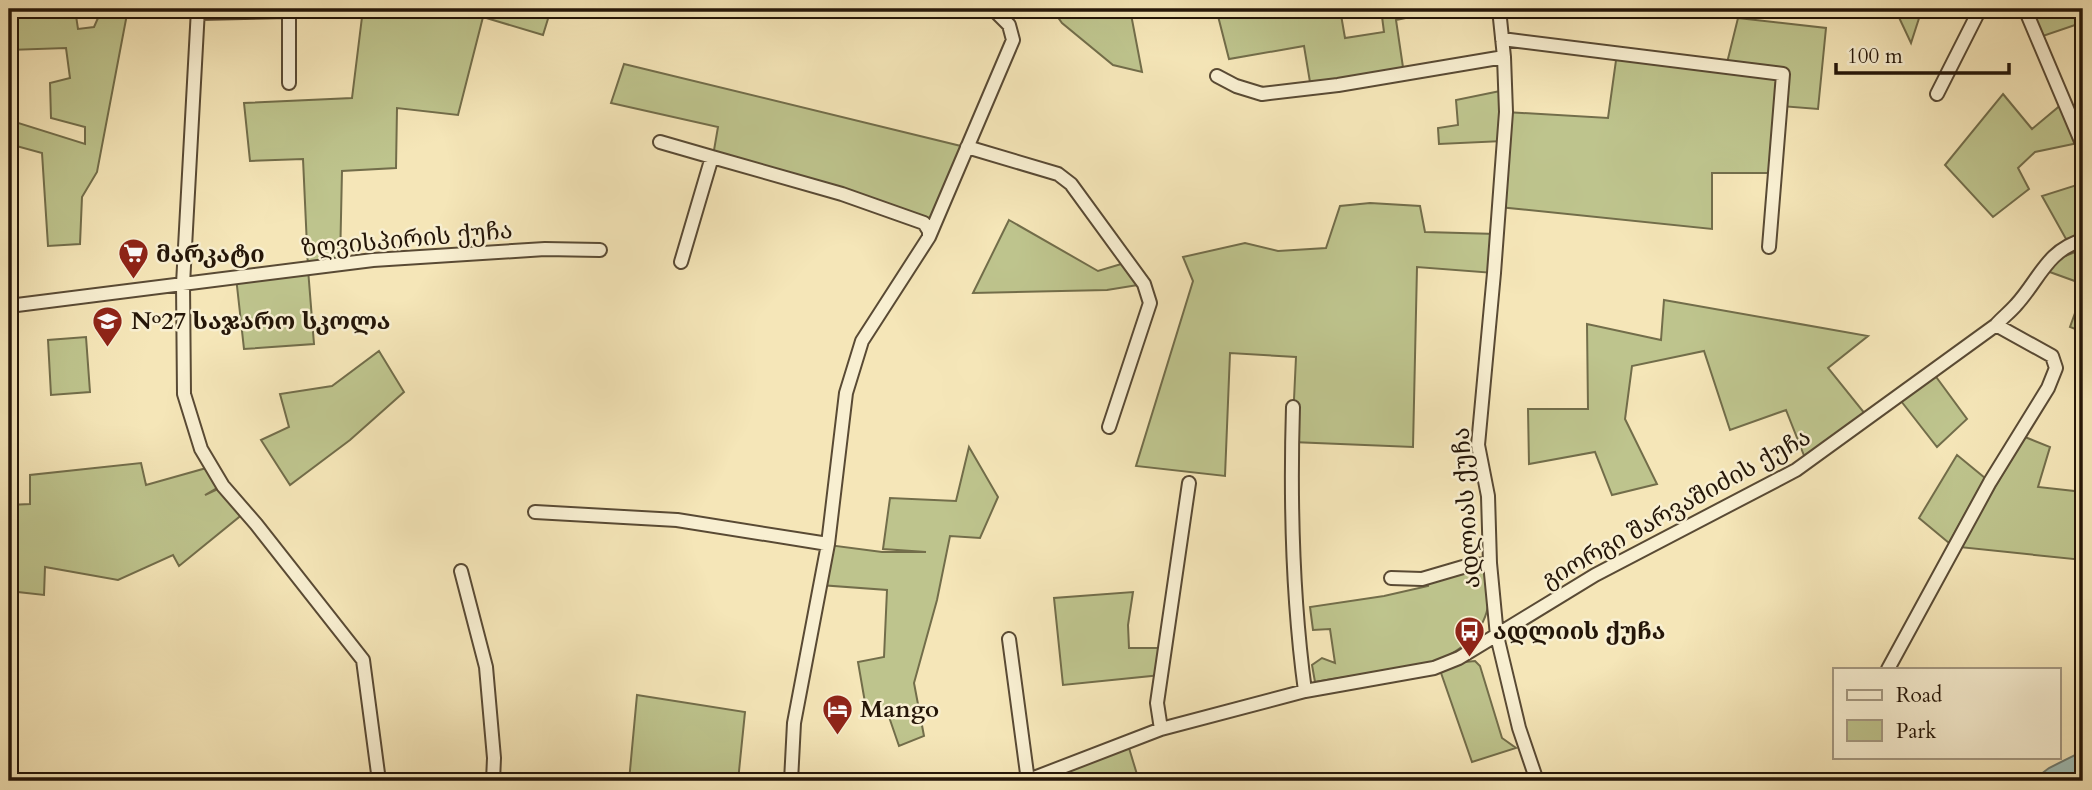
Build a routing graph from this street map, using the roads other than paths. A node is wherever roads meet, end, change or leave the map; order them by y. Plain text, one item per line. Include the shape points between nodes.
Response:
1 (993, 9) edge
2 (1500, 9) edge
3 (1980, 9) edge
4 (2025, 9) edge
5 (289, 10) edge
6 (198, 11) edge
7 (1502, 39) junction
8 (1504, 57) junction
9 (1217, 76) dead end
10 (289, 83) dead end
11 (1937, 93) dead end
12 (660, 142) dead end
13 (2083, 146) edge
14 (967, 147) junction
15 (712, 157) junction
16 (929, 237) junction
17 (2083, 240) edge
18 (1769, 247) dead end
19 (600, 250) dead end
20 (681, 262) dead end
21 (183, 284) junction
22 (9, 306) edge
23 (1996, 325) junction
24 (1293, 407) dead end
25 (1109, 427) dead end
26 (1189, 483) dead end
27 (535, 512) dead end
28 (828, 544) junction
29 (1490, 563) junction
30 (461, 571) dead end
31 (1391, 579) dead end
32 (1497, 636) junction
33 (1009, 639) dead end
34 (1889, 668) edge
35 (1305, 691) junction
36 (1161, 729) junction
37 (379, 781) edge
38 (493, 781) edge
39 (791, 781) edge
40 (1027, 781) edge
41 (1537, 781) edge

1 - 14 street via 1009,24 1013,40
2 - 7 street, ადლიას ქუჩა
3 - 11 street
4 - 13 street
5 - 6 street
5 - 10 street
6 - 21 street
7 - 8 street, ადლიას ქუჩა
7 - 18 street via 1783,74
8 - 9 street via 1262,93
8 - 29 street, ადლიას ქუჩა via 1506,112 1478,445 1488,496
12 - 15 street
14 - 16 street
14 - 25 street via 1058,174 1081,195 1144,284 1150,303
15 - 16 street via 924,223
15 - 20 street
16 - 28 street via 862,341 846,393
17 - 23 street, გიორგი შარვაშიძის ქუჩა via 2068,244 2049,260 2017,305
19 - 21 street, ზღვისპირის ქუჩა via 373,260
21 - 22 street, ზღვისპირის ქუჩა
21 - 37 street via 184,394 201,449 223,486 363,660
23 - 32 street, გიორგი შარვაშიძის ქუჩა via 1796,470 1595,575
23 - 34 street via 2052,356 2056,368
24 - 35 street via 1294,606
26 - 36 street via 1157,703
27 - 28 street via 677,520
28 - 39 street via 794,723
29 - 31 street via 1422,579
29 - 32 street, ადლიას ქუჩა
30 - 38 street via 486,667
32 - 35 street via 1434,668
32 - 41 street
33 - 40 street
35 - 36 street
36 - 40 street

